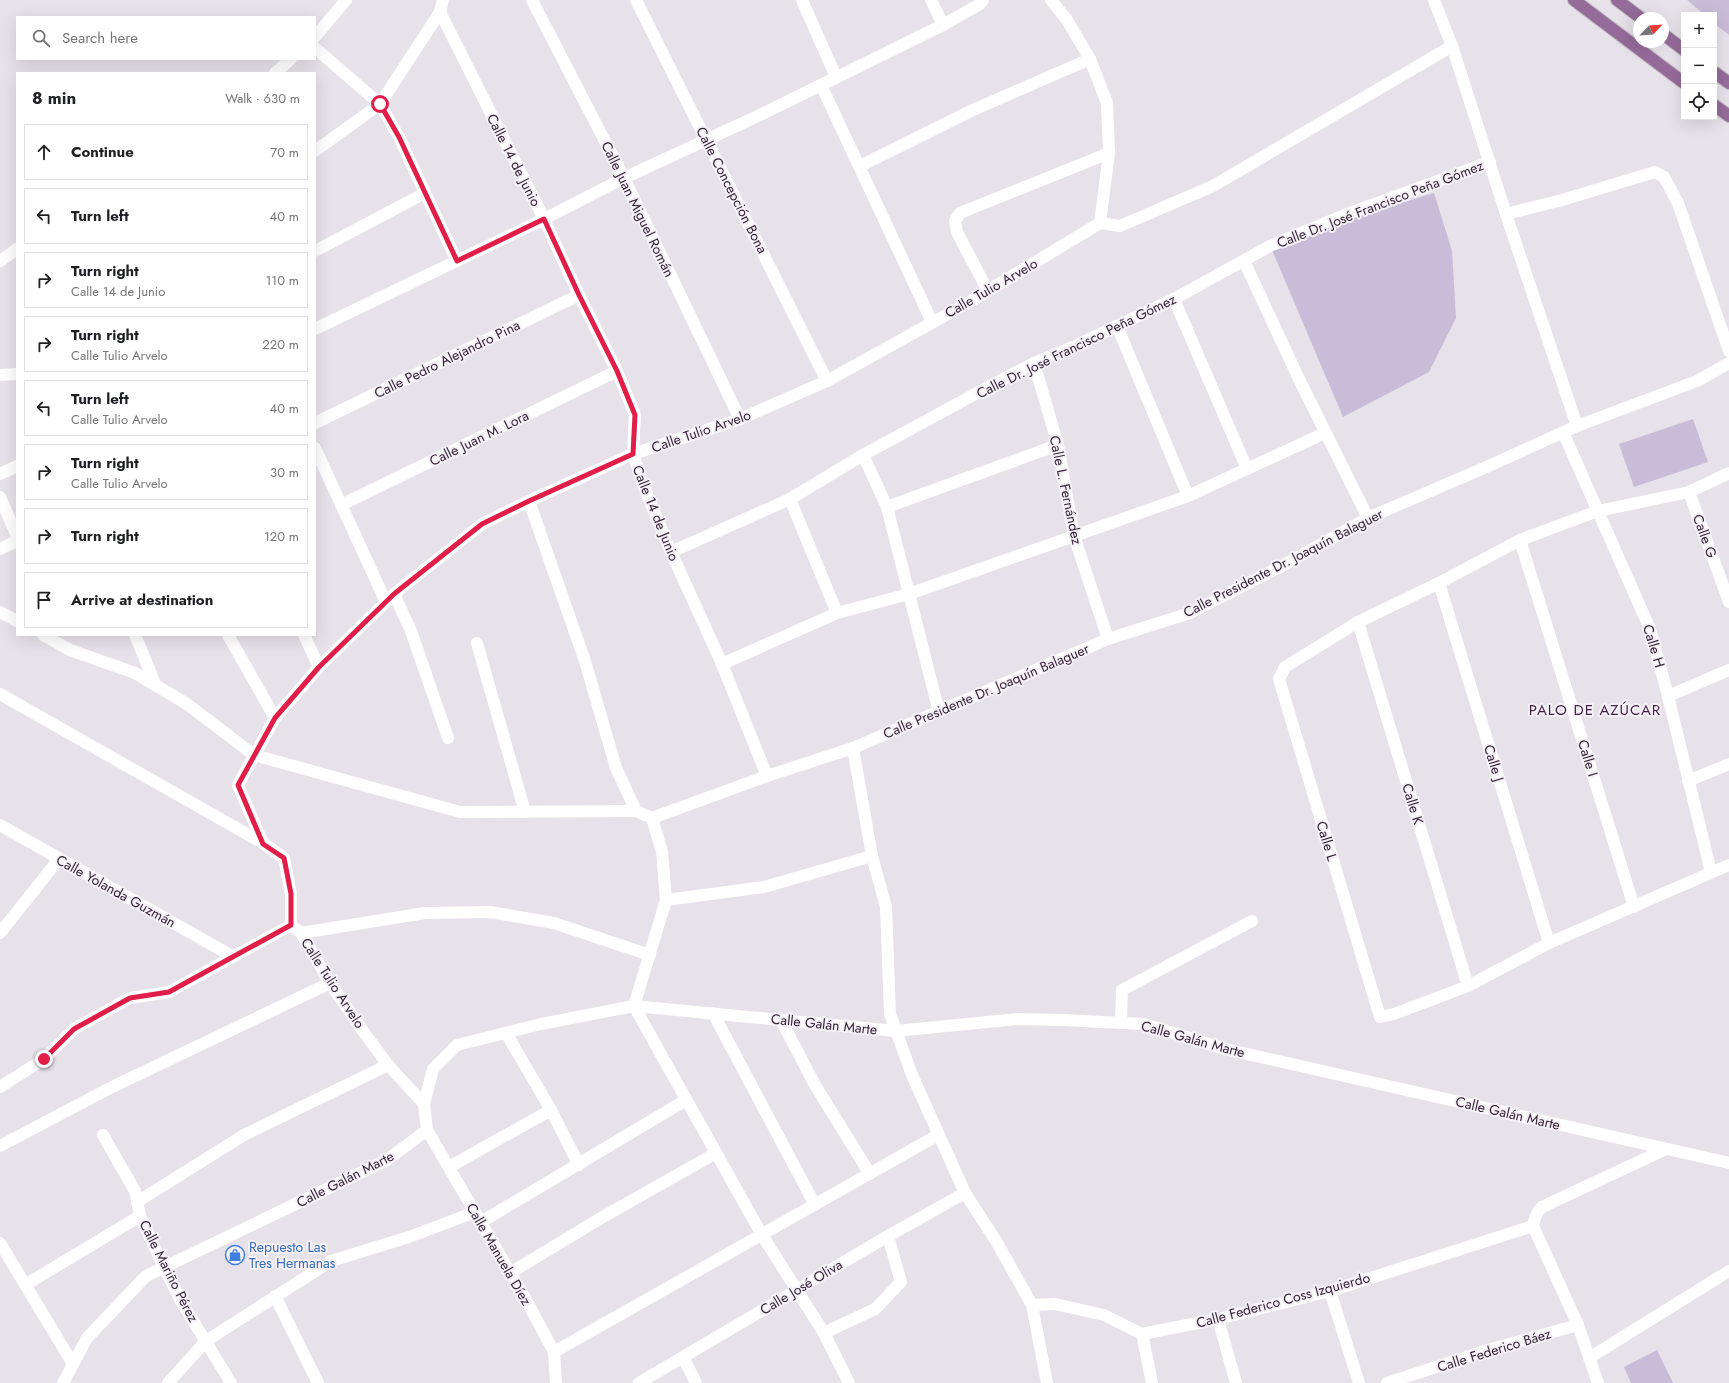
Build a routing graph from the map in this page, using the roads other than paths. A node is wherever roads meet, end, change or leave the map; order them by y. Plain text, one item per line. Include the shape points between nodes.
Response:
1 (346, 0) edge
2 (443, 0) edge
3 (532, 0) edge
4 (636, 0) edge
5 (802, 0) edge
6 (931, 0) edge
7 (983, 0) edge
8 (1051, 0) edge
9 (1434, 0) edge
10 (1574, 0) edge
11 (1617, 0) edge
12 (440, 12) junction
13 (1633, 12) edge
14 (943, 25) junction
15 (316, 36) edge
16 (1669, 39) edge
17 (1452, 46) junction
18 (1681, 48) edge
19 (316, 49) edge
20 (1090, 59) junction
21 (290, 60) edge
22 (276, 72) edge
23 (1717, 74) edge
24 (836, 77) junction
25 (1681, 81) edge
26 (1729, 83) edge
27 (821, 85) junction
28 (380, 104) junction
29 (1717, 107) edge
30 (1729, 116) edge
31 (706, 140) junction
32 (316, 150) edge
33 (1109, 153) junction
34 (1490, 162) junction
35 (860, 166) junction
36 (624, 178) junction
37 (425, 193) junction
38 (1506, 214) junction
39 (544, 219) junction
40 (1100, 223) junction
41 (16, 249) edge
42 (316, 250) edge
43 (2, 255) edge
44 (457, 261) junction
45 (1244, 261) junction
46 (988, 291) junction
47 (579, 295) junction
48 (1174, 299) junction
49 (932, 322) junction
50 (1117, 326) junction
51 (316, 329) edge
52 (1729, 351) edge
53 (1729, 363) edge
54 (1034, 364) junction
55 (617, 371) junction
56 (16, 374) edge
57 (0, 376) edge
58 (827, 381) junction
59 (740, 419) junction
60 (316, 423) edge
61 (1577, 426) junction
62 (1563, 432) junction
63 (1325, 434) junction
64 (1058, 445) junction
65 (316, 450) edge
66 (633, 454) junction
67 (863, 454) junction
68 (16, 466) edge
69 (1247, 469) junction
70 (1729, 473) edge
71 (0, 474) edge
72 (1689, 492) junction
73 (1188, 496) junction
74 (0, 497) edge
75 (790, 499) junction
76 (529, 501) junction
77 (341, 505) junction
78 (887, 507) junction
79 (1598, 511) junction
80 (1368, 518) junction
81 (16, 534) edge
82 (1074, 536) junction
83 (1520, 540) junction
84 (16, 541) edge
85 (0, 549) edge
86 (671, 552) junction
87 (1439, 582) junction
88 (909, 594) junction
89 (390, 598) junction
90 (1729, 602) edge
91 (0, 612) edge
92 (837, 613) junction
93 (16, 620) edge
94 (1358, 622) junction
95 (45, 636) edge
96 (63, 636) edge
97 (135, 636) edge
98 (229, 636) edge
99 (304, 636) edge
100 (1108, 639) junction
101 (477, 643) dead end
102 (70, 650) junction
103 (722, 664) junction
104 (319, 667) junction
105 (1729, 670) edge
106 (156, 686) junction
107 (0, 694) edge
108 (1668, 696) junction
109 (939, 712) junction
110 (275, 718) junction
111 (448, 738) dead end
112 (853, 748) junction
113 (254, 755) junction
114 (1729, 764) edge
115 (767, 776) junction
116 (1688, 781) junction
117 (636, 811) junction
118 (525, 812) junction
119 (652, 818) junction
120 (0, 825) edge
121 (263, 844) junction
122 (872, 856) junction
123 (59, 859) junction
124 (1729, 865) edge
125 (1711, 872) junction
126 (666, 900) junction
127 (1634, 907) junction
128 (1252, 921) dead end
129 (291, 925) junction
130 (0, 933) edge
131 (300, 933) junction
132 (1549, 943) junction
133 (650, 954) junction
134 (232, 956) junction
135 (330, 982) junction
136 (1468, 986) junction
137 (634, 1006) junction
138 (713, 1013) junction
139 (781, 1020) junction
140 (1120, 1023) junction
141 (896, 1031) junction
142 (506, 1033) junction
143 (388, 1065) junction
144 (0, 1087) edge
145 (686, 1100) junction
146 (424, 1104) junction
147 (551, 1110) junction
148 (427, 1130) junction
149 (103, 1135) dead end
150 (938, 1135) junction
151 (0, 1146) edge
152 (1666, 1149) junction
153 (716, 1153) junction
154 (1729, 1163) edge
155 (578, 1165) junction
156 (449, 1167) junction
157 (870, 1174) junction
158 (965, 1193) junction
159 (137, 1202) junction
160 (815, 1205) junction
161 (475, 1212) junction
162 (140, 1216) junction
163 (481, 1222) junction
164 (1533, 1226) junction
165 (762, 1235) junction
166 (888, 1236) junction
167 (0, 1243) edge
168 (164, 1267) junction
169 (1729, 1271) edge
170 (510, 1273) junction
171 (25, 1285) junction
172 (796, 1290) junction
173 (1330, 1291) junction
174 (275, 1296) junction
175 (1032, 1305) junction
176 (1218, 1319) junction
177 (1578, 1325) junction
178 (824, 1333) junction
179 (1142, 1334) junction
180 (206, 1341) junction
181 (554, 1352) junction
182 (683, 1357) junction
183 (1589, 1358) junction
184 (73, 1364) junction
185 (63, 1383) edge
186 (168, 1383) edge
187 (231, 1383) edge
188 (318, 1383) edge
189 (556, 1383) edge
190 (639, 1383) edge
191 (696, 1383) edge
192 (849, 1383) edge
193 (1047, 1383) edge
194 (1152, 1383) edge
195 (1236, 1383) edge
196 (1359, 1383) edge
197 (1387, 1383) edge
198 (1598, 1383) edge

1 - 15 street
2 - 12 street
3 - 36 street, Calle Juan Miguel Román
4 - 31 street, Calle Concepción Bona
5 - 24 street
6 - 14 street
7 - 14 street
8 - 20 street via 1067,20
9 - 17 street
10 - 25 main road
11 - 13 main road
12 - 28 street
12 - 39 street, Calle 14 de Junio
14 - 24 street
16 - 18 main road
17 - 34 street
17 - 40 street via 1213,186 1120,226
19 - 28 street
20 - 33 street via 1107,103
20 - 35 street via 973,110
21 - 22 street
23 - 26 main road
24 - 27 street
27 - 31 street
27 - 35 street
28 - 32 street
28 - 37 street via 399,137
29 - 30 main road
31 - 36 street
31 - 58 street, Calle Concepción Bona
33 - 40 street
33 - 46 street via 960,213 955,221 957,232
34 - 38 street
34 - 45 street, Calle Dr. José Francisco Peña Gómez via 1342,216 1270,246
35 - 49 street
36 - 39 street
36 - 59 street, Calle Juan Miguel Román
37 - 42 street
37 - 44 street
38 - 52 street via 1655,172 1664,177 1678,204
38 - 61 street
39 - 44 street
39 - 47 street, Calle 14 de Junio
40 - 46 street, Calle Tulio Arvelo
41 - 43 street
44 - 51 street
45 - 48 street, Calle Dr. José Francisco Peña Gómez
45 - 63 street
46 - 49 street, Calle Tulio Arvelo
47 - 55 street, Calle 14 de Junio
47 - 60 street, Calle Pedro Alejandro Pina
48 - 50 street, Calle Dr. José Francisco Peña Gómez
48 - 69 street
49 - 58 street, Calle Tulio Arvelo
50 - 54 street, Calle Dr. José Francisco Peña Gómez
50 - 73 street
53 - 61 street, Calle Presidente Dr. Joaquín Balaguer via 1697,381
54 - 64 street, Calle L. Fernández
54 - 67 street, Calle Dr. José Francisco Peña Gómez
55 - 66 street, Calle 14 de Junio via 635,415
55 - 77 street, Calle Juan M. Lora
56 - 57 street
58 - 59 street, Calle Tulio Arvelo
59 - 66 street, Calle Tulio Arvelo
61 - 62 street, Calle Presidente Dr. Joaquín Balaguer
62 - 79 street, Calle H
62 - 80 street, Calle Presidente Dr. Joaquín Balaguer
63 - 69 street
63 - 80 street
64 - 78 street
64 - 82 street, Calle L. Fernández
65 - 77 street
66 - 76 street, Calle Tulio Arvelo
66 - 86 street, Calle 14 de Junio
67 - 75 street, Calle Dr. José Francisco Peña Gómez
67 - 78 street
68 - 71 street
69 - 73 street
70 - 72 street
72 - 79 street
72 - 90 street, Calle G
73 - 82 street
74 - 81 street
75 - 86 street, Calle Dr. José Francisco Peña Gómez
75 - 92 street
76 - 89 street, Calle Tulio Arvelo via 482,524
76 - 117 street via 586,661 616,768
77 - 89 street
78 - 88 street
79 - 83 street
79 - 108 street, Calle H via 1650,629
80 - 100 street, Calle Presidente Dr. Joaquín Balaguer via 1190,613
82 - 88 street
82 - 100 street, Calle L. Fernández
83 - 87 street
83 - 127 street, Calle I
84 - 85 street
86 - 103 street, Calle 14 de Junio
87 - 94 street
87 - 132 street, Calle J
88 - 92 street
88 - 109 street
89 - 104 street, Calle Tulio Arvelo
89 - 111 street via 411,631
91 - 93 street
92 - 103 street
94 - 136 street, Calle K
94 - 136 street, Calle L via 1285,667 1278,679 1380,1017
95 - 102 street
96 - 102 street
97 - 106 street
98 - 110 street
99 - 104 street
100 - 109 street, Calle Presidente Dr. Joaquín Balaguer
101 - 118 street
102 - 106 street via 135,673
103 - 115 street, Calle 14 de Junio
104 - 110 street, Calle Tulio Arvelo
105 - 108 street
106 - 113 street via 187,704
107 - 121 street
108 - 116 street, Calle H
109 - 112 street, Calle Presidente Dr. Joaquín Balaguer
110 - 113 street, Calle Tulio Arvelo
112 - 115 street, Calle Presidente Dr. Joaquín Balaguer
112 - 122 street
113 - 118 street via 460,812
113 - 121 street, Calle Tulio Arvelo via 238,785
114 - 116 street
115 - 119 street, Calle Presidente Dr. Joaquín Balaguer
116 - 125 street, Calle H
117 - 118 street
117 - 119 street
119 - 126 street via 662,852
120 - 123 street, Calle Yolanda Guzmán
121 - 129 street, Calle Tulio Arvelo via 284,858 291,894
122 - 126 street via 764,887
122 - 141 street via 886,907 890,1014
123 - 130 street
123 - 134 street, Calle Yolanda Guzmán
124 - 125 street
125 - 127 street
126 - 133 street
127 - 132 street
128 - 140 street via 1122,990
129 - 131 street, Calle Tulio Arvelo
129 - 134 street
131 - 133 street via 425,913 490,912 554,923
131 - 135 street, Calle Tulio Arvelo
132 - 136 street
133 - 137 street
134 - 144 street via 169,992 130,998 74,1029 44,1059
135 - 143 street, Calle Tulio Arvelo
135 - 151 street via 112,1087
137 - 138 street, Calle Galán Marte
137 - 142 street, Calle Galán Marte
137 - 145 street
138 - 139 street, Calle Galán Marte
138 - 160 street
139 - 141 street, Calle Galán Marte
139 - 157 street via 815,1085
140 - 141 street, Calle Galán Marte via 1018,1019
140 - 152 street, Calle Galán Marte via 1144,1024 1225,1049
141 - 150 street
142 - 146 street, Calle Galán Marte via 458,1045 433,1069
142 - 147 street
143 - 146 street, Calle Tulio Arvelo
143 - 159 street via 244,1135
145 - 153 street
145 - 155 street
146 - 148 street, Calle Galán Marte
147 - 155 street
147 - 156 street
148 - 156 street, Calle Manuela Díez
148 - 168 street, Calle Galán Marte via 388,1160
149 - 159 street, Calle Mariño Pérez via 136,1191
150 - 157 street
150 - 158 street
152 - 154 street, Calle Galán Marte
152 - 164 street via 1542,1206 1538,1210
153 - 165 street
153 - 170 street
155 - 163 street
156 - 161 street, Calle Manuela Díez
157 - 160 street
158 - 166 street, Calle José Oliva
158 - 175 street
159 - 162 street, Calle Mariño Pérez
160 - 165 street
161 - 163 street, Calle Manuela Díez
161 - 174 street via 409,1237 332,1261
162 - 168 street, Calle Mariño Pérez
162 - 171 street
163 - 170 street, Calle Manuela Díez
164 - 173 street, Calle Federico Coss Izquierdo
164 - 177 street
165 - 172 street
165 - 181 street
166 - 172 street, Calle José Oliva
166 - 178 street via 901,1282 876,1309
167 - 171 street
168 - 180 street, Calle Mariño Pérez
168 - 184 street, Calle Galán Marte via 146,1276 87,1338
169 - 183 street
170 - 181 street, Calle Manuela Díez
171 - 184 street
172 - 178 street
172 - 182 street, Calle José Oliva
173 - 176 street, Calle Federico Coss Izquierdo
173 - 196 street
174 - 180 street
174 - 188 street
175 - 179 street via 1055,1304 1104,1315
175 - 193 street
176 - 179 street, Calle Federico Coss Izquierdo
176 - 195 street
177 - 183 street
177 - 197 street, Calle Federico Báez via 1488,1350
178 - 192 street
179 - 194 street
180 - 186 street
180 - 187 street, Calle Mariño Pérez
181 - 189 street, Calle Manuela Díez
182 - 190 street, Calle José Oliva
182 - 191 street
183 - 198 street
184 - 185 street, Calle Galán Marte

